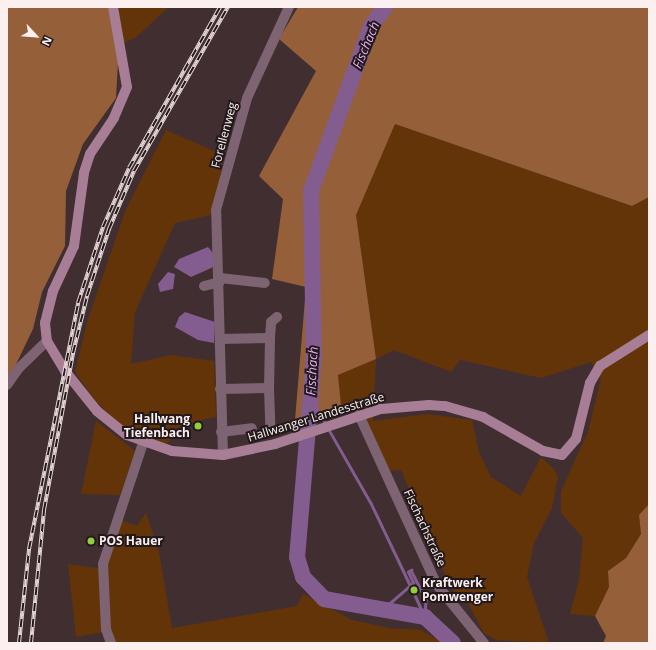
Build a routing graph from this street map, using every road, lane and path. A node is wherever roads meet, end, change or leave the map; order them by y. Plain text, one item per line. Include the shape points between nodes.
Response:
1 (113, 7) edge
2 (289, 7) edge
3 (220, 280) junction
4 (265, 283) dead end
5 (204, 286) dead end
6 (277, 317) dead end
7 (649, 335) edge
8 (270, 338) junction
9 (220, 339) junction
10 (47, 341) junction
11 (7, 385) edge
12 (269, 388) junction
13 (220, 389) junction
14 (359, 415) junction
15 (270, 425) dead end
16 (252, 428) dead end
17 (221, 432) junction
18 (143, 443) junction
19 (223, 455) junction
20 (111, 643) edge
21 (484, 643) edge

1 - 10 street via 127,87 114,118 90,154 84,173 74,246 47,310
2 - 3 street, Forellenweg via 247,98 216,210
3 - 4 street
3 - 5 street
3 - 9 street, Forellenweg
6 - 8 street via 271,322
7 - 14 street, Hallwanger Landesstraße via 600,366 590,383 576,439 562,455 543,451 483,417 445,406 393,407
8 - 9 street
8 - 12 street
9 - 13 street, Forellenweg
10 - 11 street via 18,369
10 - 18 street, Hallwanger Landesstraße via 65,371 97,411 117,428
12 - 13 street
12 - 15 street
13 - 17 street, Forellenweg
14 - 19 street, Hallwanger Landesstraße via 284,441
14 - 21 street, Fischachstraße via 438,585
16 - 17 street
17 - 19 street, Forellenweg
18 - 19 street, Hallwanger Landesstraße via 186,454
18 - 20 street via 102,564 106,629

